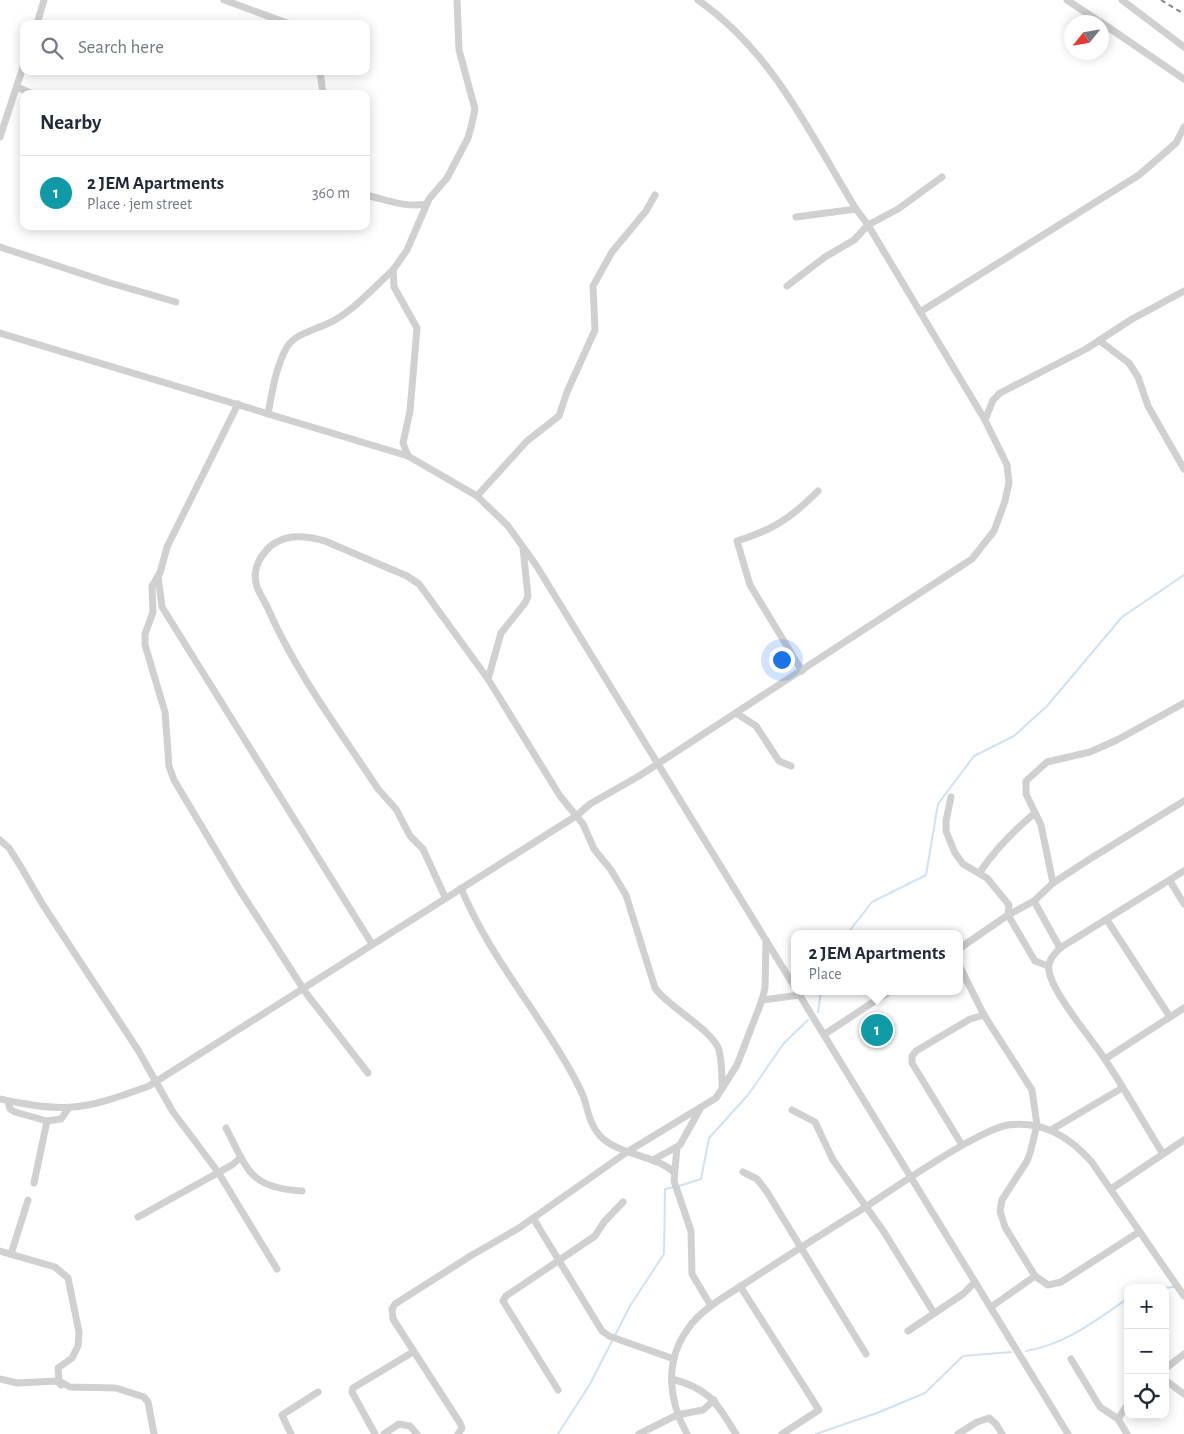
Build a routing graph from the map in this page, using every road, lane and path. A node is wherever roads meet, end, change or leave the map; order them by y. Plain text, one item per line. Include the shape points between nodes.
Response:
1 (44, 0) edge
2 (224, 0) edge
3 (457, 0) edge
4 (698, 0) edge
5 (1067, 0) edge
6 (1122, 0) edge
7 (1089, 15) edge
8 (38, 20) edge
9 (279, 20) edge
10 (1109, 28) edge
11 (1184, 47) edge
12 (20, 75) edge
13 (321, 75) edge
14 (1184, 79) edge
15 (16, 87) junction
16 (23, 90) edge
17 (322, 90) edge
18 (1184, 127) edge
19 (0, 138) edge
20 (942, 177) dead end
21 (655, 195) dead end
22 (370, 196) edge
23 (427, 204) junction
24 (856, 210) junction
25 (796, 216) dead end
26 (868, 225) junction
27 (0, 246) edge
28 (393, 270) junction
29 (786, 286) dead end
30 (1184, 290) edge
31 (176, 302) dead end
32 (920, 312) junction
33 (0, 333) edge
34 (1100, 342) junction
35 (238, 404) junction
36 (268, 414) junction
37 (985, 420) junction
38 (408, 456) junction
39 (1184, 469) edge
40 (818, 492) dead end
41 (476, 496) junction
42 (523, 547) junction
43 (158, 576) junction
44 (802, 671) junction
45 (488, 679) junction
46 (1184, 703) edge
47 (736, 713) junction
48 (658, 763) junction
49 (791, 766) dead end
50 (951, 797) dead end
51 (1184, 801) edge
52 (1035, 813) junction
53 (576, 816) junction
54 (0, 840) edge
55 (1184, 871) edge
56 (980, 872) junction
57 (1170, 881) junction
58 (1053, 883) junction
59 (461, 888) junction
60 (446, 897) junction
61 (1034, 901) junction
62 (1184, 904) edge
63 (1008, 915) junction
64 (1106, 920) junction
65 (766, 939) junction
66 (372, 944) junction
67 (963, 946) edge
68 (1060, 948) junction
69 (1048, 966) junction
70 (963, 973) edge
71 (791, 981) edge
72 (303, 988) junction
73 (791, 995) edge
74 (800, 995) edge
75 (884, 995) edge
76 (762, 1000) junction
77 (1184, 1008) edge
78 (984, 1016) junction
79 (1170, 1017) junction
80 (825, 1034) junction
81 (1105, 1060) junction
82 (368, 1073) dead end
83 (156, 1082) junction
84 (722, 1085) junction
85 (1122, 1088) junction
86 (0, 1099) edge
87 (8, 1101) junction
88 (700, 1108) junction
89 (68, 1109) junction
90 (792, 1110) dead end
91 (47, 1120) junction
92 (1037, 1125) junction
93 (226, 1128) dead end
94 (1051, 1130) junction
95 (1184, 1140) edge
96 (962, 1145) junction
97 (677, 1147) junction
98 (627, 1152) junction
99 (1163, 1154) junction
100 (241, 1157) junction
101 (653, 1160) junction
102 (218, 1172) junction
103 (674, 1172) junction
104 (743, 1172) dead end
105 (910, 1176) junction
106 (34, 1183) dead end
107 (1111, 1189) junction
108 (302, 1191) dead end
109 (28, 1200) dead end
110 (622, 1202) dead end
111 (866, 1206) junction
112 (138, 1217) dead end
113 (533, 1218) junction
114 (1139, 1232) junction
115 (800, 1247) junction
116 (0, 1251) edge
117 (11, 1254) junction
118 (560, 1260) junction
119 (277, 1269) dead end
120 (1035, 1276) junction
121 (975, 1282) junction
122 (740, 1286) junction
123 (1182, 1294) edge
124 (711, 1306) junction
125 (991, 1307) junction
126 (934, 1313) junction
127 (908, 1331) dead end
128 (413, 1352) junction
129 (866, 1354) dead end
130 (1184, 1354) edge
131 (674, 1359) junction
132 (1071, 1359) dead end
133 (1169, 1367) edge
134 (672, 1378) junction
135 (0, 1379) edge
136 (1169, 1383) edge
137 (127, 1390) junction
138 (558, 1390) dead end
139 (318, 1392) dead end
140 (1184, 1394) edge
141 (714, 1400) junction
142 (1124, 1410) edge
143 (677, 1415) junction
144 (1118, 1419) junction
145 (154, 1434) edge
146 (291, 1434) edge
147 (376, 1434) edge
148 (384, 1434) edge
149 (417, 1434) edge
150 (458, 1434) edge
151 (639, 1434) edge
152 (687, 1434) edge
153 (736, 1434) edge
154 (782, 1434) edge
155 (958, 1434) edge
156 (1002, 1434) edge
157 (1068, 1434) edge
158 (1127, 1434) edge

1 - 8 street
2 - 9 street
3 - 23 street via 459,50 475,109 468,138 444,183
4 - 24 street via 731,26 771,71
5 - 7 street
6 - 11 street
10 - 14 street
12 - 15 street
13 - 17 street
15 - 16 street
15 - 19 street
18 - 32 street via 1176,143 1139,175
20 - 26 street via 898,209
21 - 41 street via 612,252 593,286 595,330 559,416 530,437
22 - 23 street via 403,205
23 - 28 street via 407,250
24 - 25 street
24 - 26 street
26 - 29 street via 854,240 825,256
26 - 32 street
27 - 31 street
28 - 36 street via 343,314 329,324 299,336 288,346 278,371
28 - 38 street via 394,287 417,328 410,411 403,443
30 - 34 street via 1132,319
32 - 37 street
33 - 35 street
34 - 37 street via 1000,393 993,400
34 - 39 street via 1129,363 1138,377 1148,406
35 - 36 street
35 - 43 street via 167,547
36 - 38 street
37 - 44 street via 1007,465 1009,483 994,531 972,559
38 - 41 street
40 - 44 street via 795,513 764,533 737,541 750,585
41 - 42 street via 494,510
42 - 45 street via 528,596 501,633
42 - 48 street
43 - 66 street via 165,612
43 - 72 street via 152,586 153,612 145,634 145,645 166,712 170,772 239,889
44 - 47 street
45 - 53 street via 560,796
45 - 60 street via 419,584 407,576 311,538 288,537 274,544 255,568 256,586 284,644 378,789 396,809 410,836 423,849
46 - 52 street via 1090,752 1041,766 1026,781 1025,787 1028,802
47 - 48 street
47 - 49 street via 756,726 779,761
48 - 53 street
48 - 65 street
50 - 56 street via 946,821 949,838 959,860
51 - 58 street
52 - 56 street via 990,857
52 - 58 street via 1041,825
53 - 59 street
53 - 84 street via 630,903 654,988 662,998 694,1021 718,1048
54 - 83 street via 9,848
55 - 57 street
56 - 63 street via 1006,900
57 - 62 street
57 - 64 street
58 - 61 street
59 - 60 street
59 - 98 street via 476,921 577,1082 596,1130 607,1142
60 - 66 street
61 - 63 street
61 - 68 street
63 - 67 street
63 - 69 street via 1035,960
64 - 68 street
64 - 79 street
65 - 71 street
65 - 76 street
66 - 72 street
68 - 69 street via 1051,956
69 - 81 street via 1058,991
70 - 78 street
72 - 82 street
72 - 83 street
73 - 76 street
74 - 80 street
75 - 80 street
76 - 84 street via 737,1065
77 - 79 street
78 - 92 street via 1032,1090
78 - 96 street via 966,1022 912,1056 912,1063
79 - 81 street
80 - 105 street
81 - 85 street
83 - 89 street via 110,1100
83 - 102 street via 173,1112
84 - 88 street via 716,1098
85 - 94 street
85 - 99 street
86 - 87 street
87 - 89 street via 38,1108
87 - 91 street via 8,1106 15,1112
88 - 97 street
88 - 98 street
89 - 91 street via 61,1119
90 - 111 street via 816,1122 833,1160
91 - 106 street
92 - 94 street
92 - 96 street via 1004,1126
92 - 120 street via 1027,1162 1002,1200 1000,1211 1005,1227
93 - 100 street
94 - 107 street via 1077,1146
95 - 99 street
96 - 105 street
97 - 101 street
97 - 103 street
98 - 101 street
98 - 113 street
99 - 107 street
100 - 102 street
100 - 108 street via 249,1172 259,1181 282,1190
101 - 103 street
102 - 112 street
102 - 119 street
103 - 124 street via 691,1231 692,1274
104 - 115 street via 757,1179
105 - 111 street
105 - 121 street
107 - 114 street
109 - 117 street
110 - 118 street via 595,1236
111 - 115 street
111 - 126 street
113 - 118 street
113 - 128 street via 395,1304 393,1319
114 - 120 street via 1062,1282 1048,1286
114 - 123 street
115 - 122 street
115 - 129 street
116 - 117 street
117 - 137 street via 56,1267 68,1278 78,1323 78,1346 72,1358 58,1368 59,1381 70,1388
118 - 131 street via 602,1331
118 - 138 street via 506,1296 504,1301
120 - 125 street
121 - 125 street
121 - 126 street
122 - 124 street
122 - 154 street via 820,1410
124 - 131 street via 686,1331
125 - 157 street
126 - 127 street
128 - 147 street via 352,1390
128 - 150 street via 460,1424 462,1428
130 - 133 street
131 - 134 street
132 - 144 street via 1100,1407
134 - 141 street via 690,1384
134 - 143 street via 672,1397
135 - 137 street via 57,1381 68,1388 122,1393
136 - 140 street
137 - 145 street via 148,1402
139 - 146 street via 282,1415
141 - 143 street via 703,1410
141 - 153 street
142 - 144 street
143 - 151 street
143 - 152 street
144 - 158 street
148 - 149 street via 399,1424 410,1426
155 - 156 street via 989,1418

